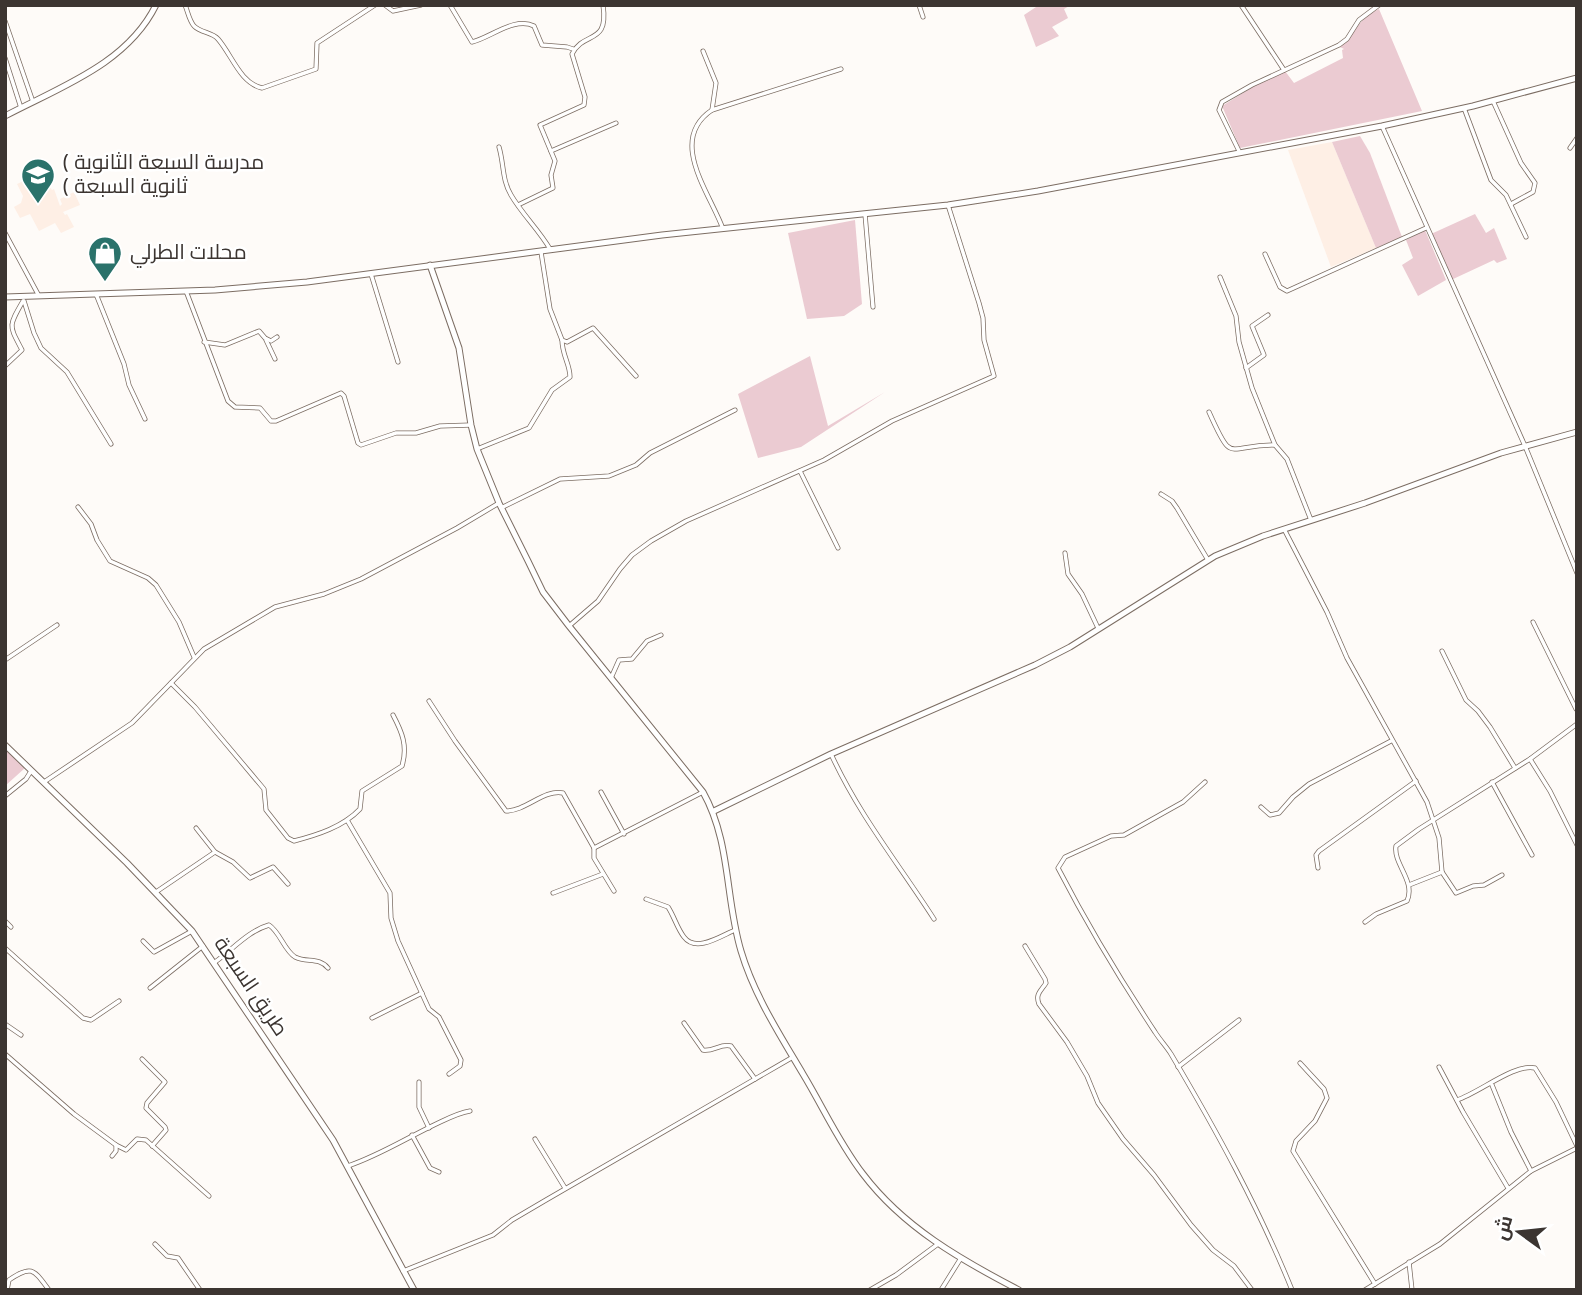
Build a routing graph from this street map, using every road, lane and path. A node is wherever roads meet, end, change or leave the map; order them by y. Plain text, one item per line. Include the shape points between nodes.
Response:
1 (156, 5) edge
2 (186, 5) edge
3 (375, 5) edge
4 (385, 5) edge
5 (421, 5) edge
6 (450, 5) edge
7 (603, 5) edge
8 (919, 5) edge
9 (1241, 5) edge
10 (1369, 5) edge
11 (1379, 5) edge
12 (1371, 11) junction
13 (923, 17) dead end
14 (5, 21) edge
15 (574, 50) junction
16 (703, 51) dead end
17 (5, 58) edge
18 (841, 69) dead end
19 (1284, 70) junction
20 (1577, 78) edge
21 (1493, 101) junction
22 (33, 102) junction
23 (21, 108) junction
24 (1464, 108) junction
25 (712, 110) junction
26 (5, 116) edge
27 (616, 123) dead end
28 (1382, 126) junction
29 (1577, 138) edge
30 (499, 147) dead end
31 (1570, 148) dead end
32 (551, 151) junction
33 (1240, 153) junction
34 (1511, 204) junction
35 (518, 205) junction
36 (948, 205) junction
37 (865, 214) junction
38 (1426, 228) junction
39 (723, 229) junction
40 (5, 233) edge
41 (1526, 237) dead end
42 (550, 249) junction
43 (540, 250) junction
44 (1265, 254) dead end
45 (430, 265) junction
46 (371, 273) junction
47 (1220, 276) dead end
48 (186, 291) junction
49 (96, 294) junction
50 (40, 296) junction
51 (5, 297) edge
52 (24, 299) junction
53 (873, 307) dead end
54 (1268, 315) dead end
55 (277, 337) dead end
56 (265, 338) junction
57 (562, 340) junction
58 (204, 342) junction
59 (275, 359) dead end
60 (398, 362) dead end
61 (5, 366) edge
62 (1246, 368) junction
63 (636, 376) dead end
64 (735, 410) dead end
65 (1209, 412) dead end
66 (145, 419) dead end
67 (471, 425) junction
68 (1577, 432) edge
69 (111, 444) dead end
70 (1275, 445) junction
71 (1525, 446) junction
72 (477, 449) junction
73 (800, 471) junction
74 (1161, 494) dead end
75 (501, 505) junction
76 (78, 507) dead end
77 (1311, 520) junction
78 (1284, 529) junction
79 (838, 548) dead end
80 (1065, 553) dead end
81 (1208, 560) junction
82 (1577, 573) edge
83 (1533, 622) dead end
84 (57, 625) dead end
85 (569, 626) junction
86 (1099, 630) junction
87 (661, 635) dead end
88 (1442, 651) dead end
89 (194, 657) junction
90 (5, 660) edge
91 (611, 678) junction
92 (172, 683) junction
93 (429, 701) dead end
94 (1577, 709) edge
95 (393, 715) dead end
96 (1577, 724) edge
97 (1391, 741) junction
98 (5, 745) edge
99 (831, 754) junction
100 (1530, 759) junction
101 (1515, 768) junction
102 (31, 771) junction
103 (1416, 781) junction
104 (1205, 782) dead end
105 (1492, 782) junction
106 (42, 783) junction
107 (601, 792) dead end
108 (703, 792) junction
109 (5, 796) edge
110 (1261, 807) dead end
111 (714, 811) junction
112 (1434, 819) junction
113 (347, 820) junction
114 (196, 828) dead end
115 (624, 834) junction
116 (1577, 845) edge
117 (594, 848) junction
118 (215, 852) junction
119 (1532, 855) dead end
120 (1318, 868) dead end
121 (1442, 872) junction
122 (603, 874) junction
123 (1502, 875) dead end
124 (288, 884) dead end
125 (1409, 885) junction
126 (614, 891) dead end
127 (156, 892) junction
128 (553, 893) dead end
129 (646, 899) dead end
130 (934, 919) dead end
131 (5, 921) edge
132 (1365, 922) dead end
133 (10, 927) dead end
134 (735, 930) junction
135 (192, 931) junction
136 (143, 941) dead end
137 (203, 946) junction
138 (1025, 946) dead end
139 (5, 948) edge
140 (215, 962) junction
141 (328, 968) dead end
142 (150, 988) dead end
143 (422, 993) junction
144 (119, 1001) dead end
145 (372, 1018) dead end
146 (1239, 1020) dead end
147 (684, 1023) dead end
148 (5, 1024) edge
149 (20, 1035) dead end
150 (5, 1054) edge
151 (793, 1057) junction
152 (142, 1059) dead end
153 (1300, 1063) dead end
154 (1178, 1067) junction
155 (1439, 1067) dead end
156 (449, 1074) dead end
157 (755, 1079) junction
158 (419, 1083) dead end
159 (1492, 1085) junction
160 (1457, 1100) junction
161 (470, 1111) dead end
162 (429, 1128) junction
163 (412, 1135) junction
164 (535, 1139) dead end
165 (116, 1145) junction
166 (152, 1146) junction
167 (1577, 1147) edge
168 (112, 1156) dead end
169 (348, 1166) junction
170 (1531, 1171) junction
171 (439, 1172) dead end
172 (565, 1188) junction
173 (1508, 1188) junction
174 (209, 1196) dead end
175 (155, 1244) dead end
176 (938, 1244) junction
177 (961, 1258) junction
178 (1409, 1262) junction
179 (403, 1271) junction
180 (1375, 1284) junction
181 (7, 1290) edge
182 (49, 1290) edge
183 (200, 1290) edge
184 (414, 1290) edge
185 (870, 1290) edge
186 (941, 1290) edge
187 (1019, 1290) edge
188 (1252, 1290) edge
189 (1292, 1290) edge
190 (1364, 1290) edge
191 (1412, 1290) edge

1 - 22 street via 125,49
2 - 3 street via 197,29 216,36 245,79 262,88 316,69 317,43
4 - 5 street via 393,11
6 - 15 street via 472,42 528,23 534,26 542,46
7 - 15 street via 599,34
8 - 13 street
9 - 19 street
10 - 12 street
11 - 12 street
12 - 19 street via 1339,45
14 - 22 street
15 - 32 street via 572,58 586,102 541,123
16 - 25 street via 716,83
17 - 23 street
18 - 25 street
19 - 33 street via 1219,106
20 - 21 street
21 - 24 street
21 - 34 street via 1535,183 1533,191
22 - 23 street
23 - 26 street
24 - 28 street
24 - 34 street via 1491,180
25 - 39 street via 700,118 691,148
27 - 32 street
28 - 33 street
28 - 38 street
29 - 31 street
30 - 35 street via 504,179
32 - 35 street via 553,188
33 - 36 street
34 - 41 street
35 - 42 street
36 - 37 street
36 - 73 street via 979,303 994,376 892,421
37 - 39 street
37 - 53 street
38 - 44 street via 1287,291 1280,287
38 - 71 street
39 - 42 street
40 - 50 street
42 - 43 street
43 - 45 street
43 - 57 street via 550,309
45 - 46 street
45 - 67 street via 459,348
46 - 48 street
46 - 60 street
47 - 62 street via 1236,316
48 - 49 street
48 - 58 street
49 - 50 street
49 - 66 street
50 - 52 street
51 - 52 street
52 - 61 street via 11,328 22,350
52 - 69 street via 41,348 67,372
54 - 62 street via 1252,326 1264,355
55 - 56 street
56 - 58 street via 259,331 225,345
56 - 59 street
57 - 63 street via 597,330
57 - 72 street via 570,377 552,390 529,428
58 - 67 street via 231,404 260,408 271,421 338,393 344,396 361,445 396,433
62 - 70 street
64 - 75 street via 609,477 559,480
65 - 70 street via 1230,449
67 - 72 street
68 - 71 street
70 - 77 street via 1287,459
71 - 77 street
71 - 82 street
72 - 75 street
73 - 79 street
73 - 85 street via 651,541 632,555 598,601
74 - 81 street via 1177,508
75 - 85 street via 543,592
75 - 89 street via 350,584 275,607
76 - 89 street via 110,561 156,585
77 - 78 street
78 - 81 street
78 - 97 street
80 - 86 street via 1068,574
81 - 86 street
83 - 94 street
84 - 90 street
85 - 91 street
86 - 99 street via 1035,665
87 - 91 street via 647,641 632,659 619,660
88 - 101 street via 1466,700 1490,727
89 - 92 street
91 - 108 street
92 - 106 street via 132,723
92 - 113 street via 264,789 266,810 288,838 312,836
93 - 117 street via 506,811 553,792 563,793
95 - 113 street via 404,738 402,766 362,791 360,809
96 - 100 street
97 - 103 street
97 - 110 street via 1309,784 1279,813 1270,815
98 - 102 street, طريق السبعة
99 - 111 street
99 - 130 street via 848,791
100 - 101 street
100 - 116 street
101 - 105 street
102 - 106 street, طريق السبعة
102 - 109 street
103 - 112 street
103 - 120 street via 1318,851
104 - 154 street via 1183,802 1124,835 1111,836 1065,857 1058,868
105 - 112 street
105 - 119 street
106 - 127 street, طريق السبعة
107 - 115 street
108 - 111 street
108 - 115 street
111 - 134 street
112 - 121 street
112 - 125 street via 1394,849
113 - 143 street via 390,893 396,935
114 - 118 street
115 - 117 street
117 - 122 street
118 - 124 street via 250,878 273,867
118 - 127 street
121 - 123 street via 1456,893
121 - 125 street
122 - 126 street
122 - 128 street
125 - 132 street via 1407,901
127 - 135 street, طريق السبعة
129 - 134 street via 668,907 690,943 701,944
131 - 133 street
134 - 151 street via 752,982
135 - 136 street via 154,952
135 - 137 street, طريق السبعة
137 - 140 street, طريق السبعة
137 - 142 street
138 - 188 street via 1046,983 1039,991 1039,1004 1067,1042 1098,1103 1191,1225
139 - 144 street via 83,1018 91,1020
140 - 141 street via 269,925 293,956
140 - 169 street, طريق السبعة
143 - 145 street
143 - 156 street via 461,1060
146 - 154 street
147 - 157 street via 703,1050 731,1046
148 - 149 street
150 - 165 street
151 - 157 street
151 - 176 street via 865,1177
152 - 166 street via 165,1082 147,1103 150,1114 166,1130
153 - 180 street via 1328,1098 1293,1151
154 - 189 street via 1257,1211
155 - 160 street
157 - 172 street
158 - 162 street via 419,1107
159 - 160 street
159 - 167 street via 1520,1068 1535,1069
159 - 170 street
160 - 173 street
161 - 162 street
162 - 163 street
163 - 169 street
163 - 171 street via 430,1168
164 - 172 street
165 - 166 street via 126,1150 141,1138
165 - 168 street
166 - 174 street
167 - 170 street
169 - 179 street, طريق السبعة
170 - 173 street
172 - 179 street via 493,1235
173 - 178 street via 1440,1244
175 - 183 street via 167,1256 178,1258
176 - 177 street
176 - 185 street
177 - 186 street
177 - 187 street
178 - 180 street
178 - 191 street
179 - 184 street, طريق السبعة
180 - 190 street
181 - 182 street via 9,1280 29,1270

